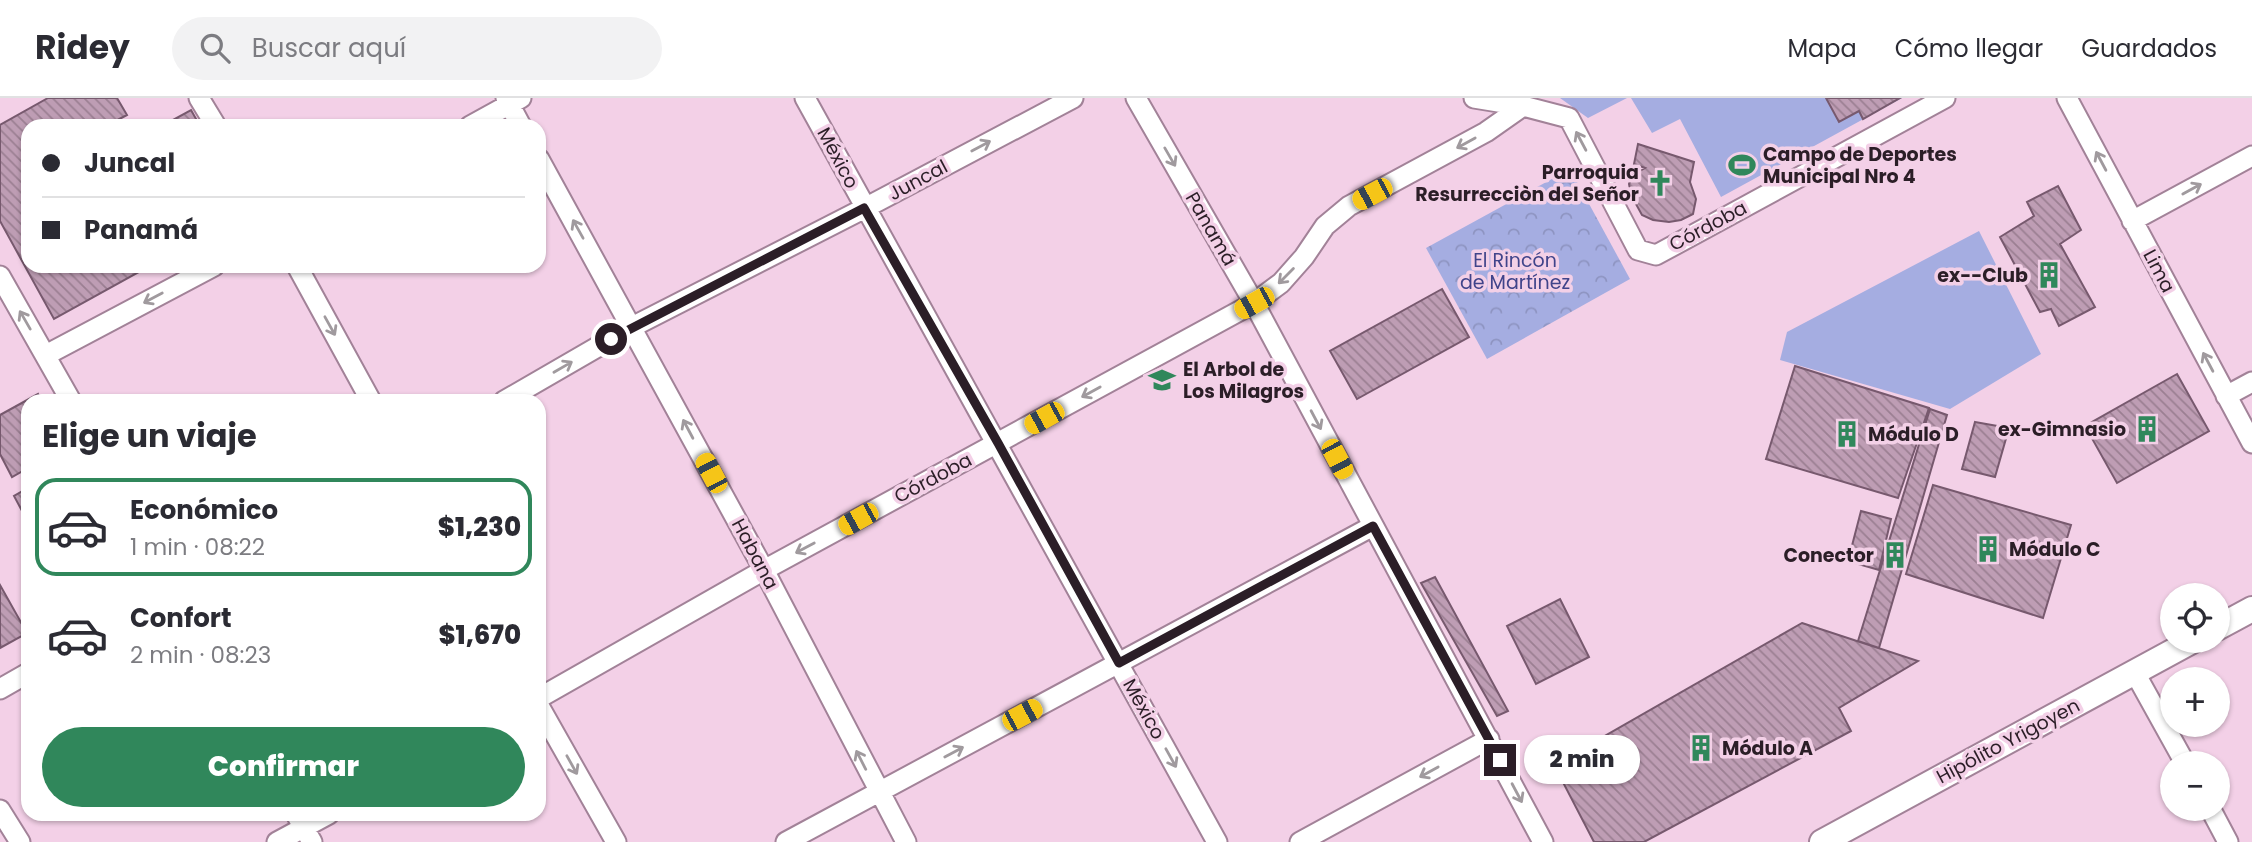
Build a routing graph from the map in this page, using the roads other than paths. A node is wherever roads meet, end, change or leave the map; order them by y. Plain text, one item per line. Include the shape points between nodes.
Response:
1 (199, 98) edge
2 (805, 98) edge
3 (1073, 98) edge
4 (1136, 98) edge
5 (1474, 98) edge
6 (1945, 98) edge
7 (2067, 98) edge
8 (512, 100) edge
9 (1523, 106) junction
10 (212, 119) edge
11 (481, 119) edge
12 (519, 119) edge
13 (2252, 156) edge
14 (546, 172) edge
15 (864, 208) junction
16 (2133, 221) junction
17 (201, 273) edge
18 (301, 273) edge
19 (0, 276) edge
20 (1254, 303) junction
21 (632, 327) junction
22 (46, 355) junction
23 (2252, 382) edge
24 (67, 394) edge
25 (367, 394) edge
26 (516, 394) edge
27 (2226, 397) junction
28 (998, 443) junction
29 (2252, 443) edge
30 (1373, 526) junction
31 (764, 570) junction
32 (2252, 609) edge
33 (2230, 621) edge
34 (2171, 653) edge
35 (1119, 663) junction
36 (2135, 673) junction
37 (21, 677) edge
38 (0, 689) edge
39 (546, 694) edge
40 (546, 718) edge
41 (1489, 739) junction
42 (2178, 751) edge
43 (878, 793) junction
44 (0, 810) edge
45 (2217, 821) edge
46 (304, 828) edge
47 (20, 842) edge
48 (277, 842) edge
49 (616, 842) edge
50 (786, 842) edge
51 (906, 842) edge
52 (1217, 842) edge
53 (1300, 842) edge
54 (1544, 842) edge
55 (1822, 842) edge
56 (2228, 842) edge

1 - 10 street
2 - 15 street, México
15 -> 3 street, Juncal
4 -> 20 street, Panamá
5 - 9 street
6 -> 9 street, Córdoba via 1656,255 1638,250 1569,118
16 -> 7 street, Lima
8 - 11 street
8 - 12 street
9 -> 20 street, Córdoba via 1486,132 1349,206 1325,226 1281,282
16 -> 13 street
21 -> 14 street, Habana
15 - 21 street, Juncal
15 - 28 street, México
27 -> 16 street, Lima
17 -> 22 street
18 -> 25 street
22 -> 19 street
20 -> 28 street, Córdoba
20 -> 30 street, Panamá
26 -> 21 street, Juncal
31 -> 21 street, Habana
22 - 24 street
23 - 27 street
27 - 29 street, Lima
28 -> 31 street, Córdoba
28 - 35 street, México
30 - 35 street
30 - 41 street, Panamá
31 - 39 street, Córdoba
43 -> 31 street, Habana
32 - 33 street
34 - 36 street, Hipólito Yrigoyen
43 -> 35 street
35 -> 52 street, México
36 - 42 street
36 - 55 street, Hipólito Yrigoyen
37 - 38 street
40 -> 49 street
41 -> 53 street
41 -> 54 street, Panamá
43 - 50 street
43 - 51 street, Habana
44 - 47 street
45 - 56 street
46 - 48 street

